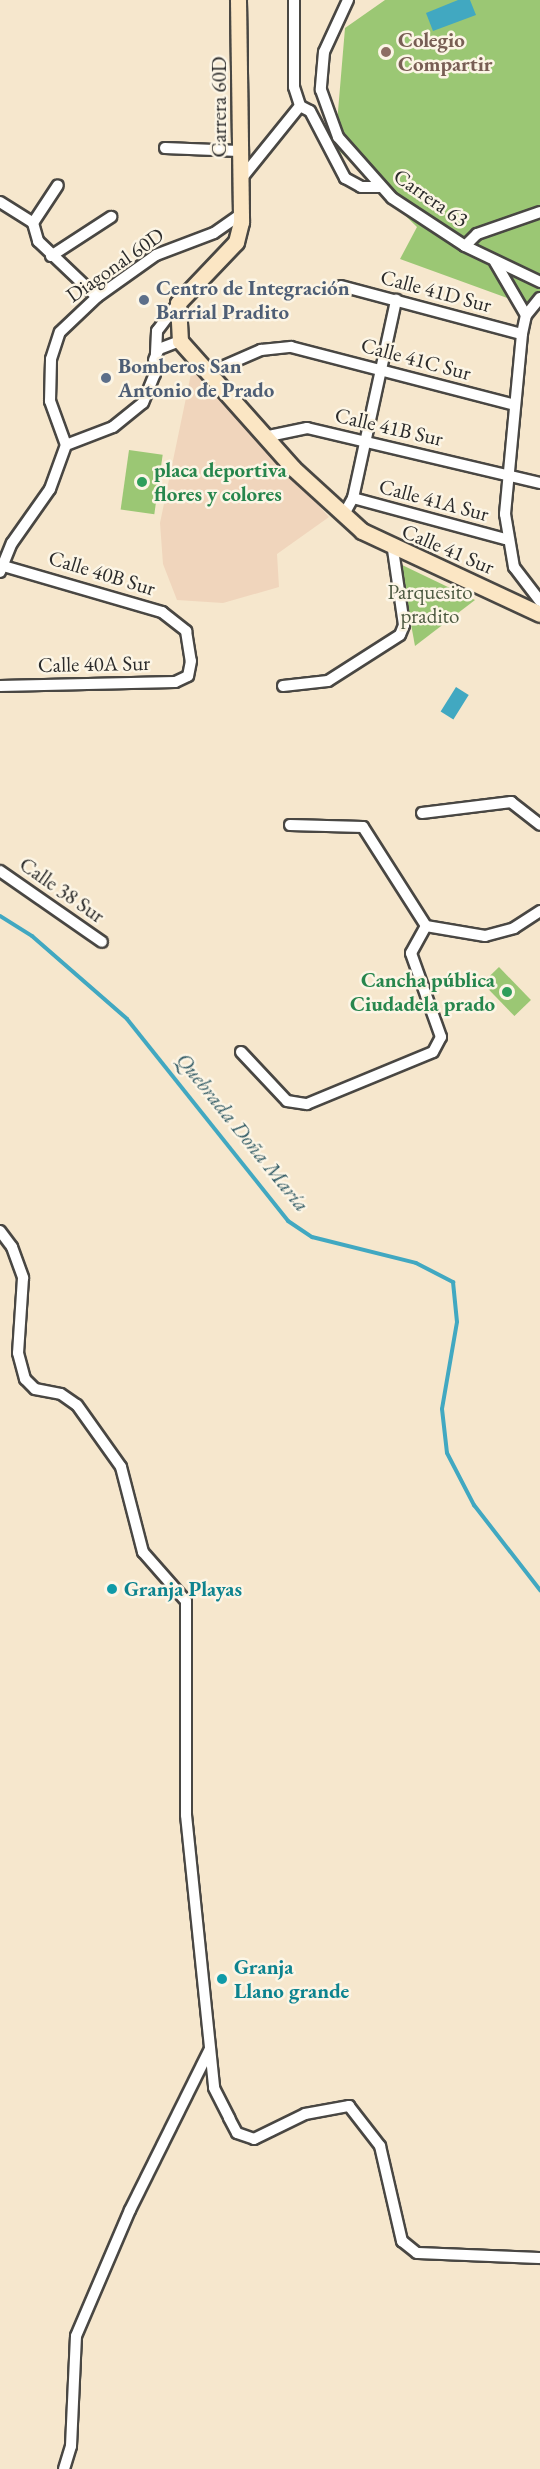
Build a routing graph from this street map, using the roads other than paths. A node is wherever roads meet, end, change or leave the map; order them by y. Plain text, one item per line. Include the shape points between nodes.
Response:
1 (238, 0) edge
2 (294, 0) edge
3 (348, 0) edge
4 (300, 106) junction
5 (165, 148) dead end
6 (239, 151) junction
7 (242, 180) junction
8 (58, 185) dead end
9 (380, 187) junction
10 (0, 202) edge
11 (540, 212) edge
12 (241, 214) junction
13 (111, 217) dead end
14 (33, 223) junction
15 (465, 246) junction
16 (51, 256) junction
17 (495, 262) junction
18 (540, 282) edge
19 (341, 285) dead end
20 (96, 297) junction
21 (540, 298) edge
22 (396, 300) junction
23 (178, 303) junction
24 (526, 315) junction
25 (522, 333) junction
26 (180, 341) junction
27 (154, 360) junction
28 (381, 368) junction
29 (208, 373) junction
30 (512, 404) junction
31 (264, 437) junction
32 (365, 440) junction
33 (66, 445) junction
34 (506, 474) junction
35 (540, 483) edge
36 (353, 498) junction
37 (343, 516) junction
38 (505, 539) junction
39 (393, 550) junction
40 (1, 568) edge
41 (540, 602) edge
42 (540, 614) edge
43 (188, 676) joint
44 (0, 686) edge
45 (283, 686) dead end
46 (422, 813) dead end
47 (290, 825) dead end
48 (540, 825) edge
49 (0, 871) edge
50 (540, 911) edge
51 (426, 926) junction
52 (102, 942) dead end
53 (242, 1052) dead end
54 (0, 1231) edge
55 (210, 2051) junction
56 (540, 2258) edge
57 (64, 2469) edge

1 - 6 main road, Carrera 60D
2 - 4 street via 294,87
3 - 9 street, Carrera 63 via 324,52 321,90 338,137
4 - 7 street
4 - 9 street via 310,111 345,178 361,187
5 - 6 street
6 - 7 main road, Carrera 60D
7 - 12 main road, Carrera 60D
8 - 14 street
9 - 15 street, Carrera 63
10 - 14 street
11 - 15 street via 477,234
12 - 20 street, Diagonal 60D via 214,233 167,248
12 - 23 main road, Carrera 60D via 236,242
13 - 16 street
14 - 16 street
15 - 17 street, Carrera 63
16 - 20 street
17 - 18 street, Carrera 63
17 - 24 street
19 - 22 street, Calle 41D Sur
20 - 33 street, Diagonal 60D via 60,332 54,345 50,401
21 - 24 street
22 - 25 street, Calle 41D Sur
22 - 28 street
23 - 26 main road
23 - 27 street via 157,331
24 - 25 street
25 - 30 street
26 - 27 street via 159,349
26 - 29 main road, Calle 41 Sur
27 - 33 street via 151,387 132,415
28 - 29 street, Calle 41C Sur via 278,346
28 - 30 street, Calle 41C Sur
28 - 32 street
29 - 31 main road, Calle 41 Sur
30 - 34 street
31 - 32 street, Calle 41B Sur via 307,428
31 - 37 main road, Calle 41 Sur
32 - 34 street, Calle 41B Sur
32 - 36 street
33 - 40 street via 50,489 12,543
34 - 35 street, Calle 41B Sur
34 - 38 street
36 - 37 street
36 - 38 street, Calle 41A Sur
37 - 39 main road, Calle 41 Sur
38 - 41 street via 514,567
39 - 42 main road, Calle 41 Sur
39 - 45 street via 404,625 400,635 328,681
40 - 43 street, Calle 40B Sur via 138,600 186,632
43 - 44 street, Calle 40A Sur via 175,682
46 - 48 street via 511,802
47 - 51 street via 363,826
49 - 52 street, Calle 38 Sur
50 - 51 street via 514,928 485,936
51 - 53 street via 411,953 441,1037 433,1052 307,1104 287,1101
54 - 55 street via 12,1247 23,1278 18,1353 26,1379 35,1389 61,1394 77,1406 115,1458 143,1552 186,1601 186,1815 207,1978
55 - 56 street via 214,2088 237,2133 265,2136 338,2104 357,2111 380,2146 395,2227 417,2253
55 - 57 street via 130,2210 76,2336 71,2446

